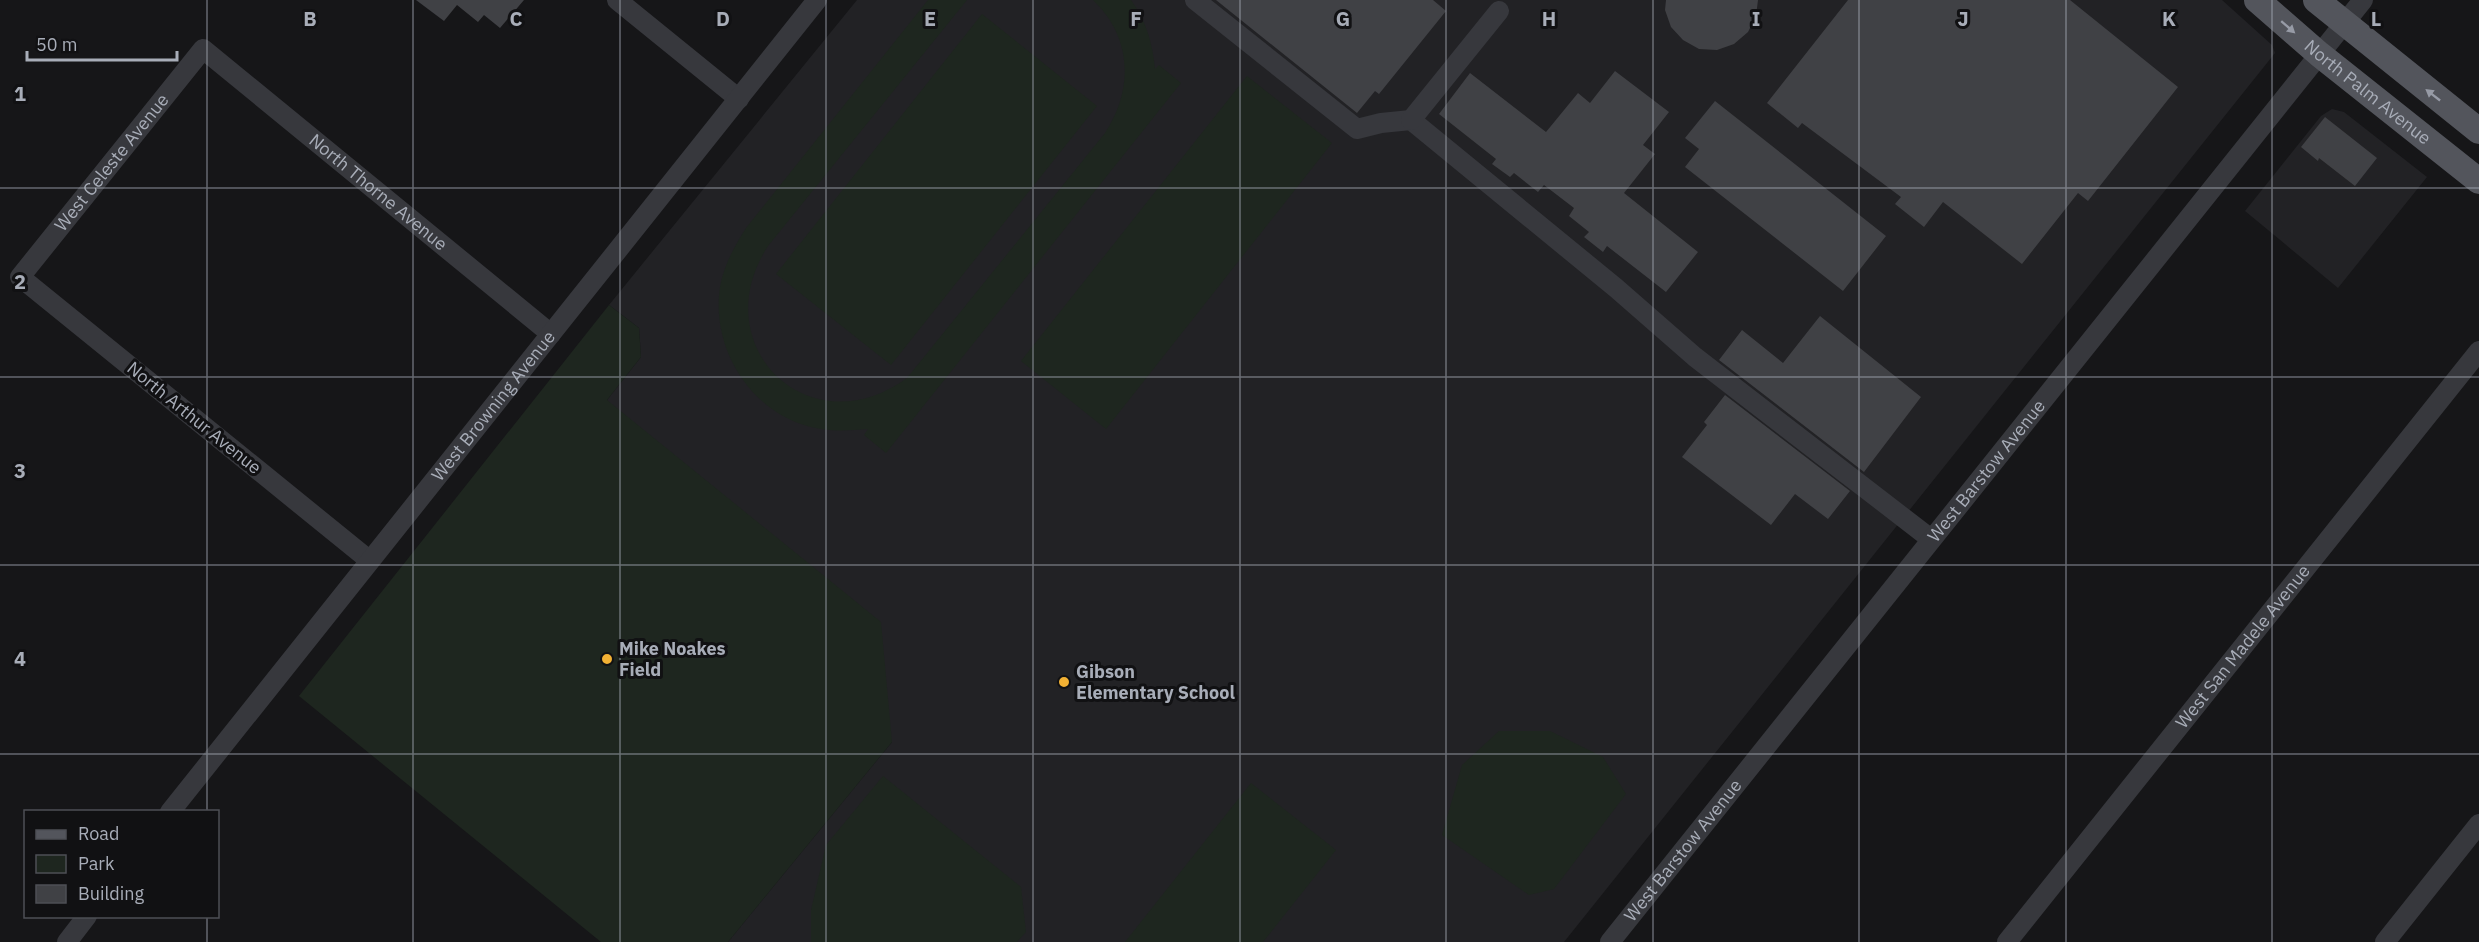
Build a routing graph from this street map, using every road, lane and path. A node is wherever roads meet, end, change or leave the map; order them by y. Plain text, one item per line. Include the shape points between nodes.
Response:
1 (616, 0) edge
2 (817, 0) edge
3 (1195, 0) edge
4 (2257, 0) edge
5 (2316, 0) edge
6 (2363, 0) edge
7 (1499, 11) dead end
8 (2343, 24) junction
9 (203, 49) joint
10 (2319, 54) junction
11 (739, 99) junction
12 (1411, 120) junction
13 (2479, 131) edge
14 (2479, 181) edge
15 (20, 277) joint
16 (551, 334) junction
17 (2479, 351) edge
18 (1931, 539) junction
19 (369, 560) junction
20 (172, 810) edge
21 (2479, 824) edge
22 (85, 918) edge
23 (67, 942) edge
24 (1610, 942) edge
25 (2007, 942) edge
26 (2385, 942) edge

1 - 11 street
2 - 11 street, West Browning Avenue
3 - 12 street via 1358,129
4 -> 10 main road, North Palm Avenue
5 - 8 main road, North Palm Avenue
6 - 8 street, West Barstow Avenue
7 - 12 street
8 - 10 street, West Barstow Avenue
13 -> 8 main road, North Palm Avenue
9 - 15 street, West Celeste Avenue
9 - 16 street, North Thorne Avenue
10 - 14 main road, North Palm Avenue
10 - 18 street, West Barstow Avenue
11 - 16 street, West Browning Avenue
12 - 18 street via 1695,357
15 - 19 street, North Arthur Avenue
16 - 19 street, West Browning Avenue
17 - 25 street, West San Madele Avenue
18 - 24 street, West Barstow Avenue
19 - 20 street, West Browning Avenue
21 - 26 street
22 - 23 street

